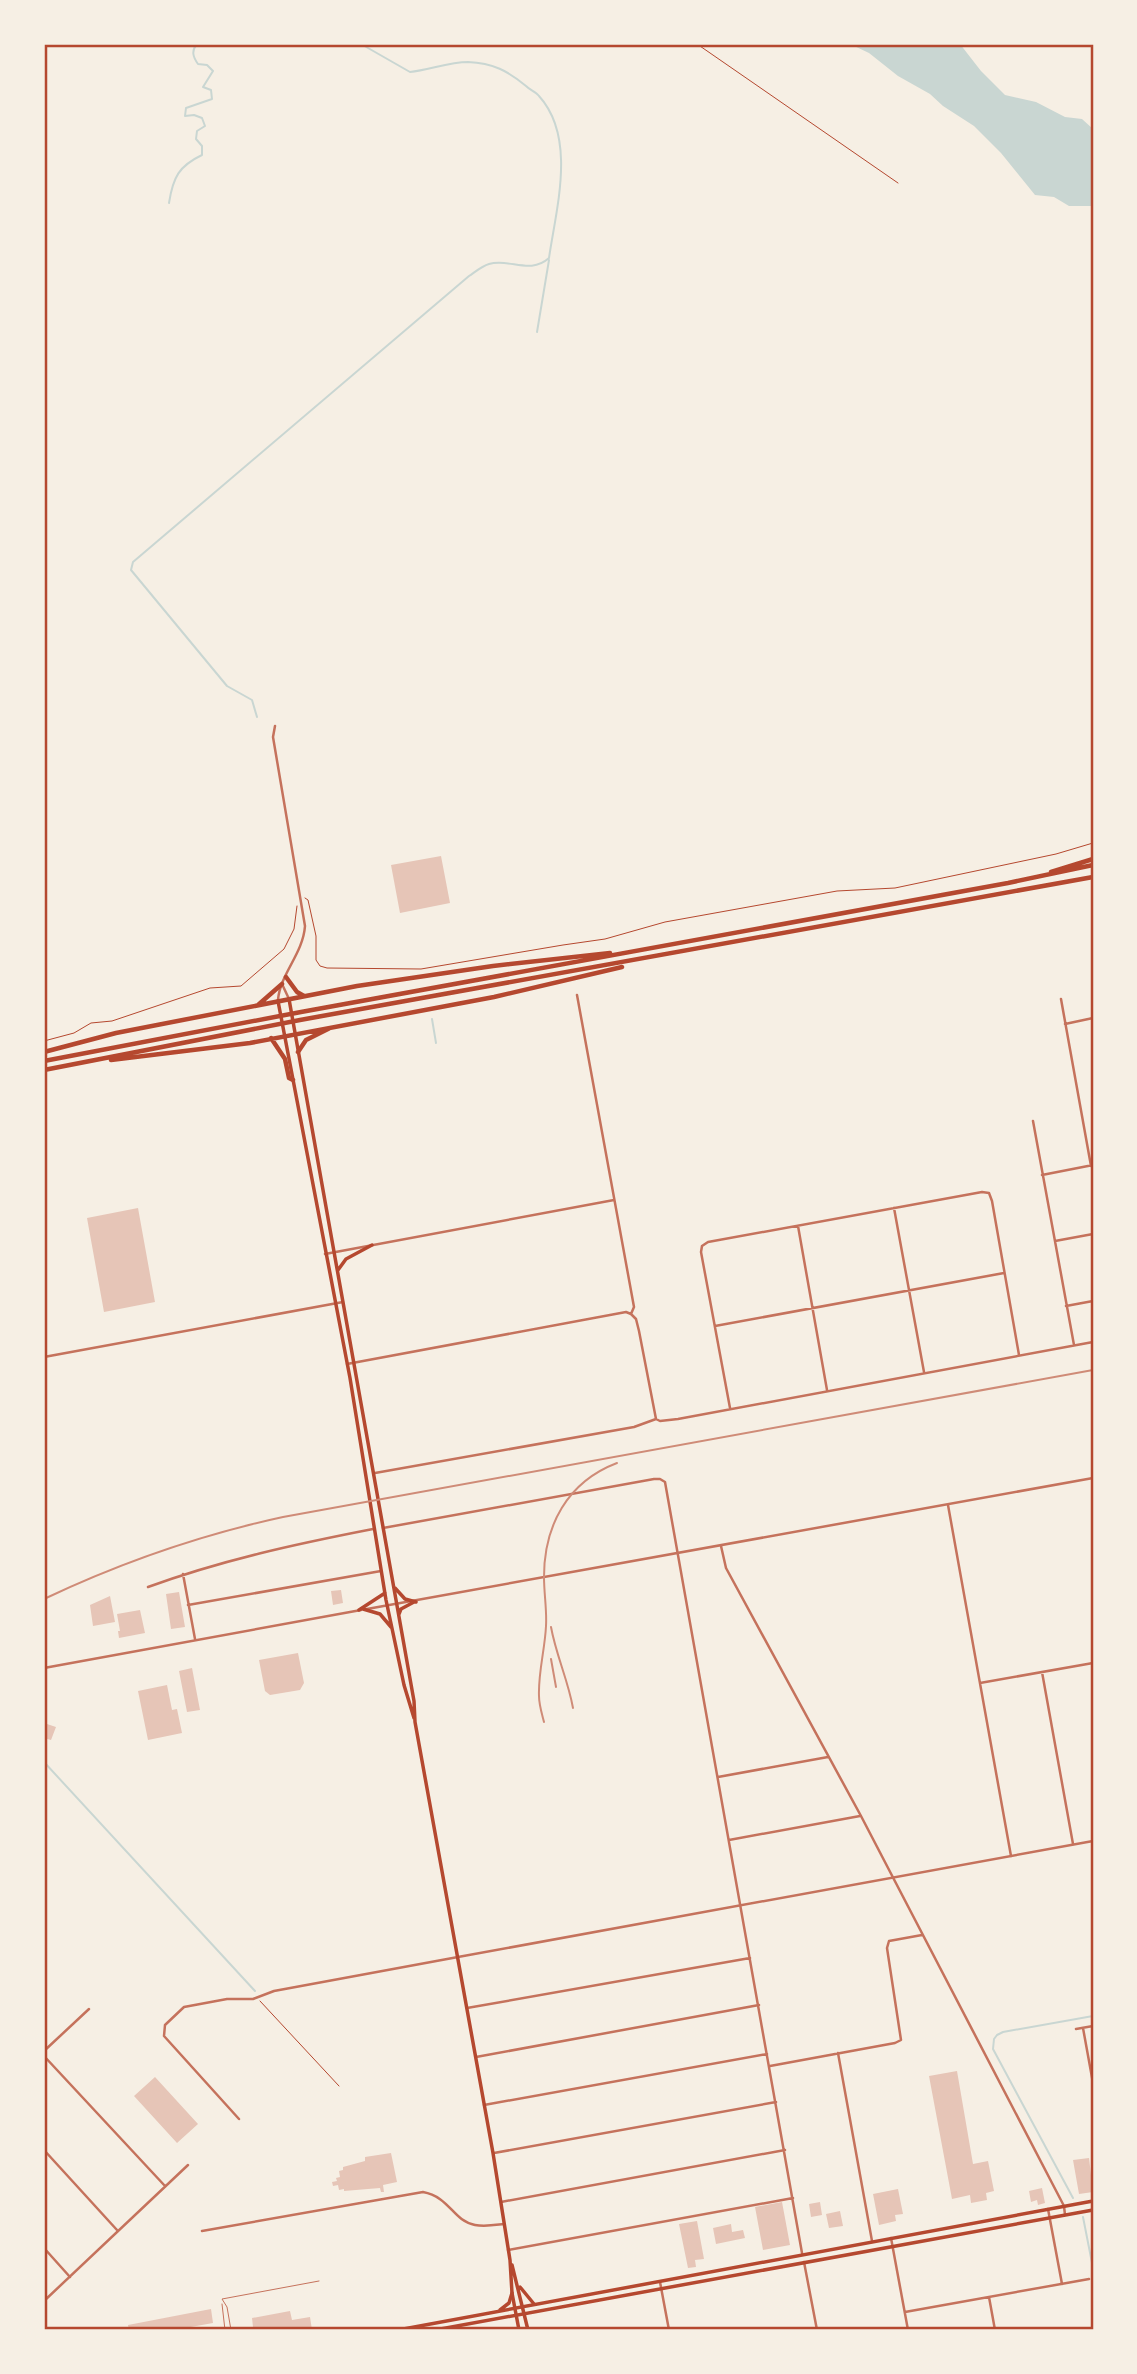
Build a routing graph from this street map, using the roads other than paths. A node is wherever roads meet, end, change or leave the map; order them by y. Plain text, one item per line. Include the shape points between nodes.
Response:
1 (275, 726) dead end
2 (1093, 859) edge
3 (1093, 865) edge
4 (1032, 878) junction
5 (1093, 878) edge
6 (660, 947) junction
7 (655, 958) junction
8 (286, 977) junction
9 (282, 984) junction
10 (578, 995) dead end
11 (304, 996) junction
12 (289, 999) junction
13 (1061, 999) dead end
14 (278, 1001) junction
15 (257, 1005) junction
16 (1093, 1018) edge
17 (1065, 1024) junction
18 (338, 1025) junction
19 (295, 1033) junction
20 (284, 1035) junction
21 (271, 1038) junction
22 (44, 1052) edge
23 (298, 1052) junction
24 (103, 1059) junction
25 (44, 1061) edge
26 (44, 1070) edge
27 (293, 1080) junction
28 (1032, 1121) dead end
29 (1092, 1166) edge
30 (1042, 1174) junction
31 (615, 1200) junction
32 (894, 1208) junction
33 (798, 1226) junction
34 (1093, 1234) edge
35 (1055, 1241) junction
36 (372, 1245) junction
37 (334, 1252) junction
38 (325, 1254) junction
39 (338, 1271) junction
40 (1005, 1273) junction
41 (909, 1291) junction
42 (1093, 1301) edge
43 (343, 1302) junction
44 (335, 1303) junction
45 (1066, 1306) junction
46 (812, 1308) junction
47 (631, 1314) junction
48 (715, 1326) junction
49 (1093, 1342) edge
50 (1074, 1345) junction
51 (1019, 1355) junction
52 (44, 1357) edge
53 (355, 1363) junction
54 (347, 1364) junction
55 (924, 1372) junction
56 (827, 1390) junction
57 (730, 1409) junction
58 (656, 1419) junction
59 (365, 1463) junction
60 (374, 1473) junction
61 (1093, 1478) edge
62 (948, 1504) junction
63 (383, 1528) junction
64 (373, 1530) junction
65 (720, 1546) junction
66 (678, 1553) junction
67 (381, 1571) junction
68 (183, 1574) junction
69 (148, 1587) dead end
70 (393, 1587) junction
71 (385, 1593) junction
72 (416, 1602) junction
73 (397, 1604) junction
74 (188, 1605) junction
75 (387, 1606) junction
76 (361, 1610) junction
77 (399, 1620) junction
78 (392, 1629) junction
79 (195, 1639) junction
80 (1093, 1663) edge
81 (44, 1668) edge
82 (1042, 1672) junction
83 (980, 1684) junction
84 (415, 1722) junction
85 (829, 1756) junction
86 (718, 1777) junction
87 (861, 1816) junction
88 (729, 1840) junction
89 (1093, 1841) edge
90 (1073, 1844) junction
91 (1011, 1856) junction
92 (893, 1877) junction
93 (741, 1905) junction
94 (922, 1935) junction
95 (458, 1956) junction
96 (750, 1958) junction
97 (759, 2005) junction
98 (467, 2008) junction
99 (89, 2009) dead end
100 (1093, 2026) edge
101 (1083, 2028) junction
102 (1076, 2029) dead end
103 (838, 2053) junction
104 (44, 2054) edge
105 (768, 2054) junction
106 (476, 2057) junction
107 (770, 2066) junction
108 (1093, 2083) edge
109 (776, 2102) junction
110 (484, 2105) junction
111 (239, 2119) dead end
112 (44, 2150) edge
113 (785, 2150) junction
114 (493, 2153) junction
115 (188, 2165) dead end
116 (165, 2186) junction
117 (793, 2198) junction
118 (1093, 2201) edge
119 (500, 2202) junction
120 (1064, 2206) junction
121 (1048, 2209) junction
122 (1093, 2210) edge
123 (1065, 2215) junction
124 (1050, 2218) junction
125 (997, 2219) junction
126 (504, 2224) junction
127 (998, 2227) junction
128 (118, 2231) junction
129 (202, 2231) dead end
130 (891, 2238) junction
131 (872, 2241) junction
132 (892, 2246) junction
133 (44, 2248) edge
134 (508, 2250) junction
135 (803, 2254) junction
136 (510, 2260) junction
137 (804, 2262) junction
138 (724, 2268) junction
139 (727, 2276) junction
140 (70, 2277) junction
141 (1089, 2278) dead end
142 (660, 2280) junction
143 (319, 2281) dead end
144 (1062, 2284) junction
145 (519, 2285) junction
146 (661, 2289) junction
147 (512, 2293) junction
148 (989, 2297) junction
149 (44, 2301) edge
150 (223, 2302) junction
151 (534, 2304) junction
152 (523, 2306) junction
153 (515, 2309) junction
154 (905, 2312) junction
155 (495, 2313) junction
156 (525, 2314) junction
157 (516, 2315) junction
158 (504, 2318) junction
159 (225, 2330) edge
160 (231, 2330) edge
161 (398, 2330) edge
162 (435, 2330) edge
163 (518, 2330) edge
164 (528, 2330) edge
165 (669, 2330) edge
166 (817, 2330) edge
167 (908, 2330) edge
168 (995, 2330) edge

1 - 8 street via 273,737 305,915 304,937
2 - 4 highway
3 - 4 highway
4 - 6 highway
5 - 7 highway
6 - 11 highway via 493,965
6 - 25 highway
7 - 18 highway via 494,997
7 - 24 highway
8 - 9 street
8 - 11 highway
9 - 12 street
9 - 14 street
9 - 15 highway
10 - 31 street
11 - 12 highway
12 - 14 highway
12 - 19 main road
13 - 17 street
14 - 15 highway
14 - 20 main road
15 - 22 highway
16 - 17 street
17 - 29 street
18 - 19 highway
18 - 23 highway via 306,1040
19 - 20 highway
19 - 23 main road
20 - 21 highway
20 - 27 main road
21 - 24 highway
21 - 27 highway
23 - 37 main road
24 - 26 highway
27 - 38 main road
28 - 30 street
29 - 30 street
30 - 35 street
31 - 36 street
31 - 47 street via 634,1307
32 - 33 street
32 - 40 street via 985,1192 991,1195
32 - 41 street
33 - 46 street
33 - 48 street via 702,1246
34 - 35 street
35 - 45 street
36 - 37 street
36 - 39 main road via 346,1259
37 - 38 street
37 - 39 main road
38 - 44 main road
39 - 43 main road
40 - 41 street
40 - 51 street
41 - 46 street
41 - 55 street
42 - 45 street
43 - 44 street
43 - 53 main road
44 - 52 street
44 - 54 main road
45 - 50 street
46 - 48 street
46 - 56 street
47 - 53 street
47 - 58 street via 639,1331
48 - 57 street
49 - 50 street
50 - 51 street
51 - 55 street
53 - 54 street
53 - 60 main road
54 - 59 main road
55 - 56 street
56 - 57 street
57 - 58 street
58 - 60 street via 634,1427
59 - 60 main road
59 - 64 main road
60 - 63 main road
61 - 62 street
62 - 65 street
62 - 83 street
63 - 66 street via 654,1479 666,1485
63 - 70 main road
64 - 67 main road
64 - 68 street via 272,1549
65 - 66 street
65 - 85 street via 731,1577
66 - 72 street
66 - 86 street
67 - 71 main road
67 - 74 street
68 - 69 street
68 - 74 street
70 - 72 main road via 403,1598
70 - 73 main road
71 - 75 main road
71 - 76 main road
72 - 73 street
72 - 77 main road via 401,1609
73 - 75 street
73 - 77 main road
74 - 79 street
75 - 76 street
75 - 78 main road
76 - 78 main road via 380,1614
76 - 79 street
77 - 84 main road
78 - 84 main road
79 - 81 street
80 - 82 street
82 - 83 street
82 - 90 street
83 - 91 street
84 - 95 main road
85 - 86 street
85 - 87 street
86 - 88 street
87 - 88 street
87 - 92 street
88 - 93 street
89 - 90 street
90 - 91 street
91 - 92 street
92 - 93 street
92 - 94 street
93 - 95 street
93 - 96 street
94 - 103 street via 889,1941 887,1948 901,2040
94 - 120 street
95 - 98 main road
95 - 111 street via 254,1998 184,2007 163,2032
96 - 97 street
96 - 98 street
97 - 105 street
97 - 106 street
98 - 106 main road
99 - 104 street
100 - 101 street
101 - 102 street
101 - 108 street
103 - 107 street
103 - 131 street
104 - 116 street
105 - 107 street
105 - 110 street
106 - 110 main road
107 - 109 street
109 - 113 street
109 - 114 street
110 - 114 main road
112 - 128 street
113 - 117 street
113 - 119 street
114 - 119 main road
115 - 116 street
116 - 128 street
117 - 134 street
117 - 135 street
118 - 120 main road
119 - 126 main road
120 - 121 main road
120 - 123 street
121 - 124 street
121 - 125 main road
122 - 123 main road
123 - 124 main road
124 - 127 main road
124 - 144 street
125 - 127 main road
125 - 130 main road
126 - 129 street via 471,2224 438,2196 415,2192
126 - 134 main road
127 - 132 main road
128 - 140 street
130 - 131 main road
130 - 132 street
131 - 135 main road
132 - 137 main road
132 - 154 street
133 - 140 street
134 - 136 main road
135 - 137 main road
135 - 138 main road
136 - 145 main road
136 - 147 main road
137 - 139 main road
137 - 166 street
138 - 139 main road
138 - 142 main road
139 - 146 main road
140 - 149 street
141 - 144 street
142 - 146 street
142 - 151 main road
143 - 150 lane
144 - 148 street
145 - 151 main road
145 - 152 main road
146 - 156 main road
146 - 165 street
147 - 153 main road
147 - 155 main road via 509,2303
148 - 154 street
148 - 168 street
150 - 159 lane
150 - 160 lane
151 - 152 main road
152 - 153 main road
152 - 156 main road
153 - 155 main road
153 - 157 main road
154 - 167 street
155 - 161 main road
156 - 157 main road
156 - 164 main road
157 - 158 main road
157 - 163 main road
158 - 162 main road
158 - 163 main road via 513,2320

